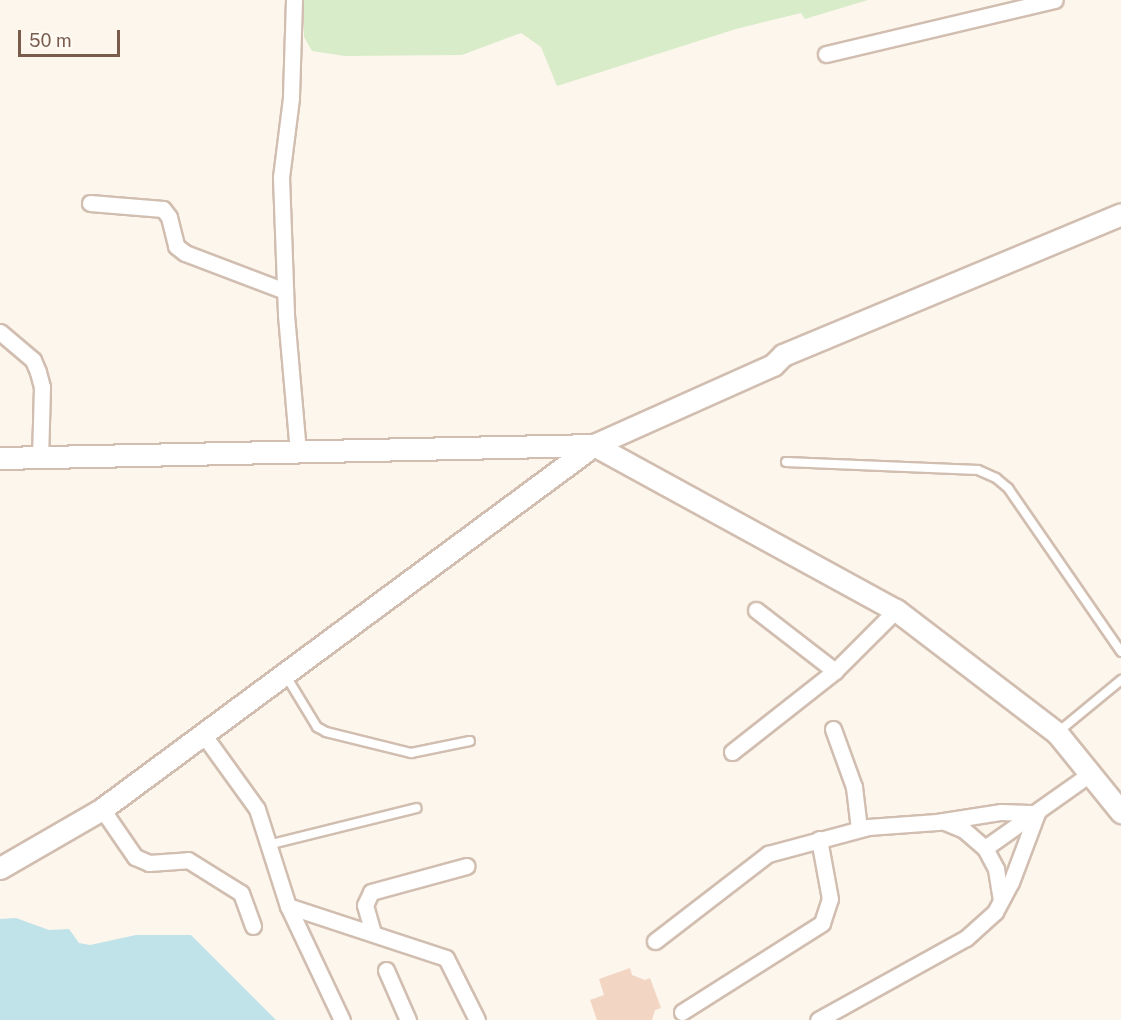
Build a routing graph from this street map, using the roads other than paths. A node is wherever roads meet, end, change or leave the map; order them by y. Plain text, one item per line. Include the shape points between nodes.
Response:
1 (294, 0) edge
2 (1055, 0) edge
3 (826, 54) dead end
4 (90, 203) dead end
5 (1121, 214) edge
6 (1121, 228) edge
7 (285, 291) junction
8 (0, 332) edge
9 (773, 365) junction
10 (594, 445) junction
11 (298, 453) junction
12 (0, 458) edge
13 (40, 458) junction
14 (786, 462) dead end
15 (756, 610) dead end
16 (896, 610) junction
17 (1121, 652) edge
18 (835, 672) junction
19 (285, 674) junction
20 (1121, 680) edge
21 (833, 729) dead end
22 (1057, 733) junction
23 (203, 734) junction
24 (470, 741) dead end
25 (732, 752) dead end
26 (1090, 774) junction
27 (416, 808) dead end
28 (102, 809) junction
29 (1121, 812) edge
30 (1037, 813) junction
31 (943, 821) junction
32 (859, 829) junction
33 (819, 839) junction
34 (268, 845) junction
35 (985, 848) junction
36 (466, 866) dead end
37 (0, 868) edge
38 (1001, 899) junction
39 (288, 906) junction
40 (253, 926) dead end
41 (373, 933) junction
42 (655, 941) dead end
43 (386, 970) dead end
44 (682, 1012) dead end
45 (342, 1020) edge
46 (408, 1020) edge
47 (477, 1020) edge
48 (818, 1020) edge

1 - 7 street via 291,98 281,177
2 - 3 street
4 - 7 street via 163,209 169,217 176,246 185,254
5 - 9 main road via 783,354
6 - 9 main road via 788,366
7 - 11 street
8 - 13 street via 33,360 38,372 42,387
9 - 10 main road
10 - 11 main road
10 - 16 main road
10 - 19 main road
11 - 13 main road
12 - 13 main road
14 - 17 lane via 978,470 996,478 1008,488
15 - 18 street
16 - 18 street
16 - 22 main road
18 - 25 street
19 - 23 main road
19 - 24 lane via 310,718 326,732 411,753
20 - 22 lane
21 - 32 street via 854,787
22 - 26 main road
23 - 28 main road
23 - 34 street via 256,809
26 - 29 main road
26 - 30 street
27 - 34 lane
28 - 37 main road
28 - 40 street via 135,857 149,863 188,860 241,893
30 - 31 street via 1001,812
30 - 35 street
30 - 38 street
31 - 32 street
31 - 35 street via 964,830
32 - 33 street
33 - 42 street via 768,855
33 - 44 street via 830,899 822,923
34 - 39 street
35 - 38 street via 996,869
36 - 41 street via 371,892 365,905
38 - 48 street via 994,912 966,938
39 - 41 street
39 - 45 street
41 - 47 street via 446,958
43 - 46 street

